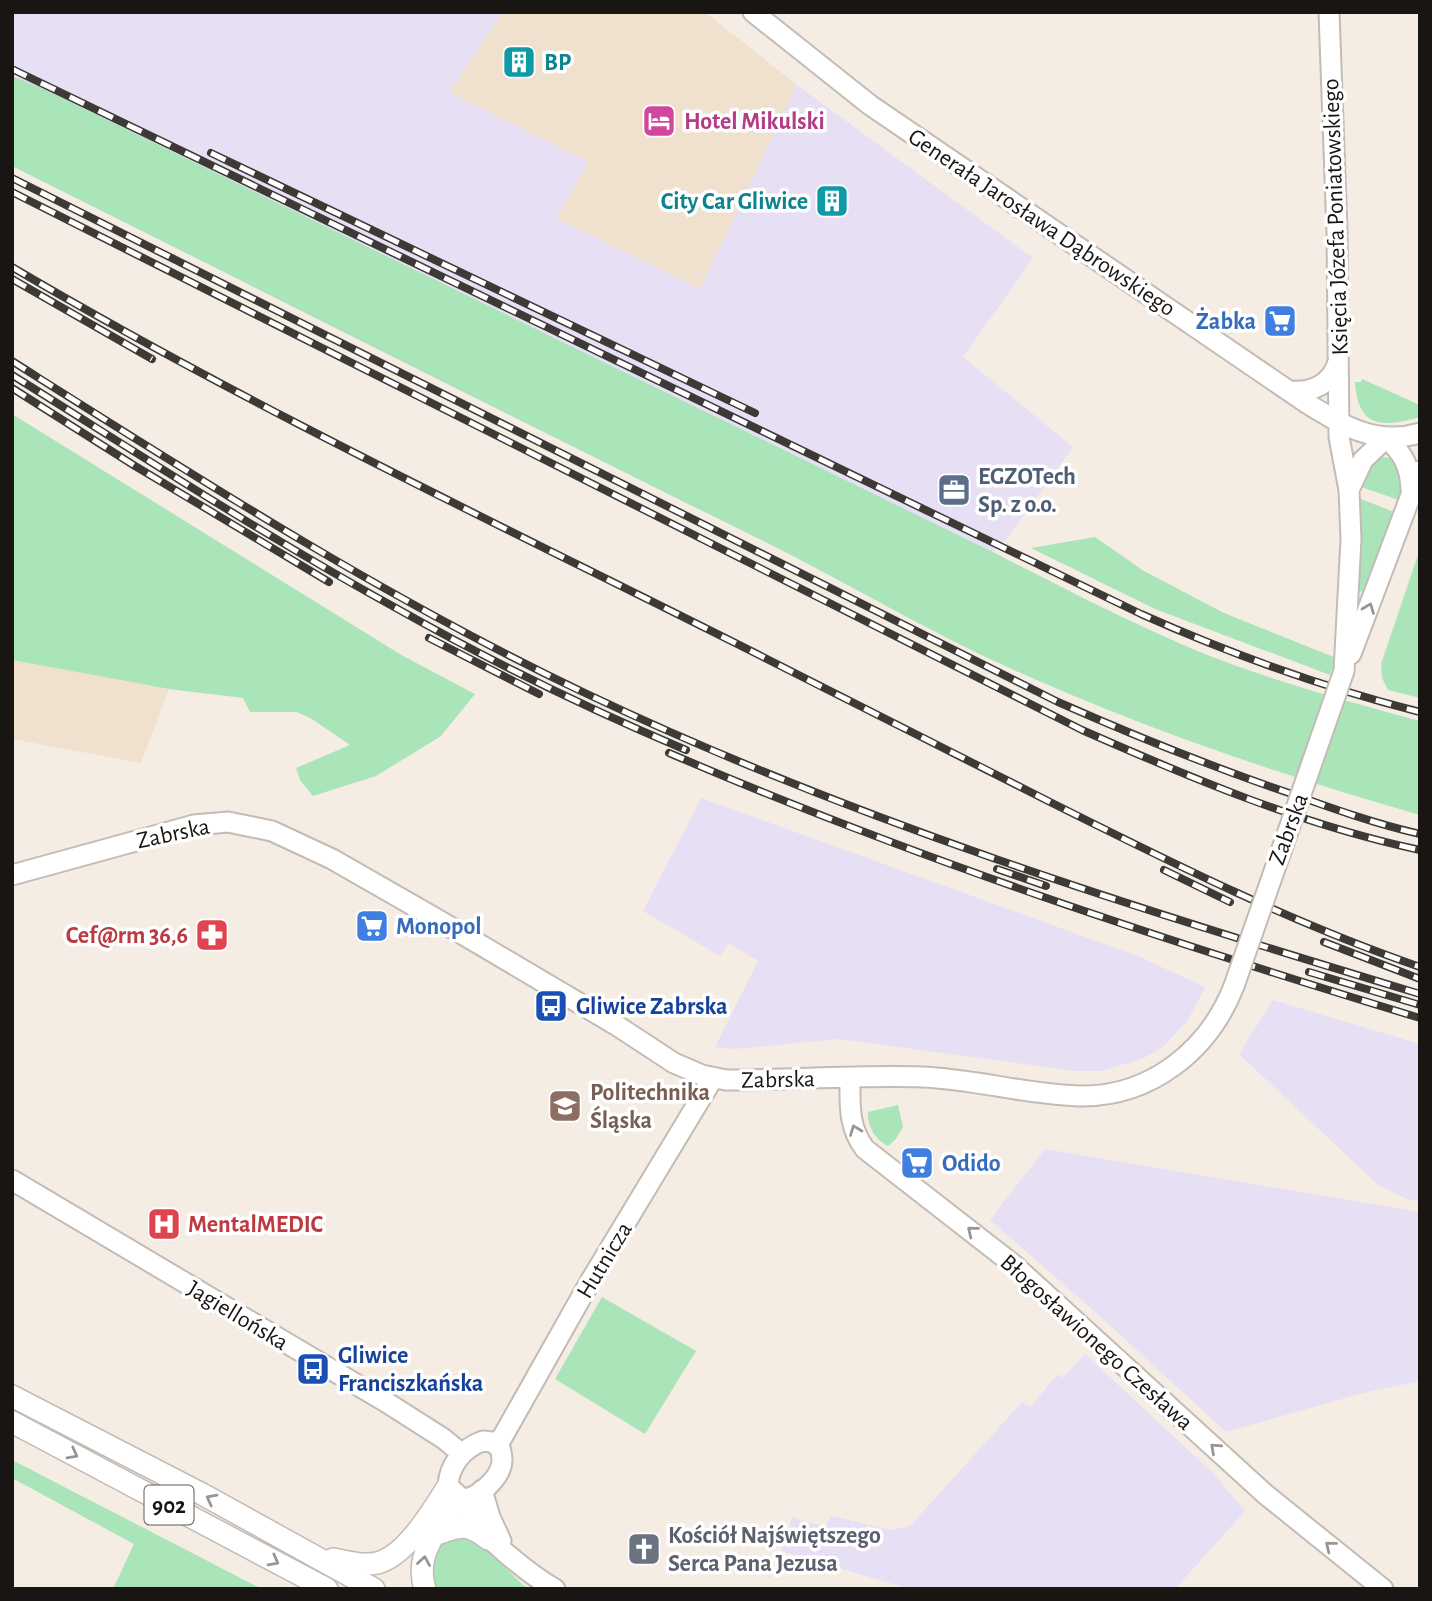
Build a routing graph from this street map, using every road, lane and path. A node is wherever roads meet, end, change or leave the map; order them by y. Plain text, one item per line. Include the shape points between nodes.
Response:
1 (752, 12) edge
2 (1329, 12) edge
3 (1340, 356) junction
4 (1290, 391) junction
5 (1339, 423) junction
6 (1420, 433) edge
7 (1386, 438) junction
8 (1420, 471) edge
9 (1349, 490) junction
10 (1412, 490) junction
11 (1344, 671) junction
12 (12, 876) edge
13 (850, 1077) junction
14 (713, 1078) junction
15 (12, 1180) edge
16 (12, 1396) edge
17 (12, 1422) edge
18 (498, 1445) junction
19 (462, 1454) junction
20 (465, 1493) junction
21 (433, 1535) junction
22 (497, 1545) junction
23 (314, 1555) junction
24 (327, 1589) edge
25 (374, 1589) edge
26 (425, 1589) edge
27 (555, 1589) edge
28 (1383, 1589) edge

1 - 4 street, Generała Jarosława Dąbrowskiego via 870,105
2 - 3 street, Księcia Józefa Poniatowskiego
3 - 4 street via 1325,382 1303,392
3 - 5 street, Księcia Józefa Poniatowskiego
4 - 5 street, Generała Jarosława Dąbrowskiego
5 - 7 street, Generała Jarosława Dąbrowskiego
5 - 9 street, Zabrska
6 - 7 street
7 - 9 street via 1363,460
7 - 10 street via 1409,467
8 - 10 street, Zabrska
9 - 11 street, Zabrska via 1352,539
11 -> 10 street, Zabrska
11 - 13 street, Zabrska, bridge via 1234,986 1224,1009 1183,1060 1154,1079 1124,1090 1078,1096 936,1078
12 - 14 street, Zabrska via 194,825 228,822 272,831 332,859 435,918 674,1063
13 - 14 street, Zabrska
28 -> 13 street, Błogosławionego Czesława via 1265,1494 1014,1265 865,1149 852,1126
14 - 18 street, Hutnicza
15 - 19 street, Jagiellońska via 386,1402
23 -> 16 main road, 902
17 -> 24 main road, 902
18 - 19 street via 483,1441
18 - 20 street, Hutnicza via 501,1465
19 - 20 street via 452,1467
20 - 21 main road
20 - 22 street via 472,1516
20 - 23 main road via 387,1560 363,1564
21 - 22 main road via 466,1526
26 -> 21 main road via 422,1561
22 - 27 street
23 - 25 main road, 902

